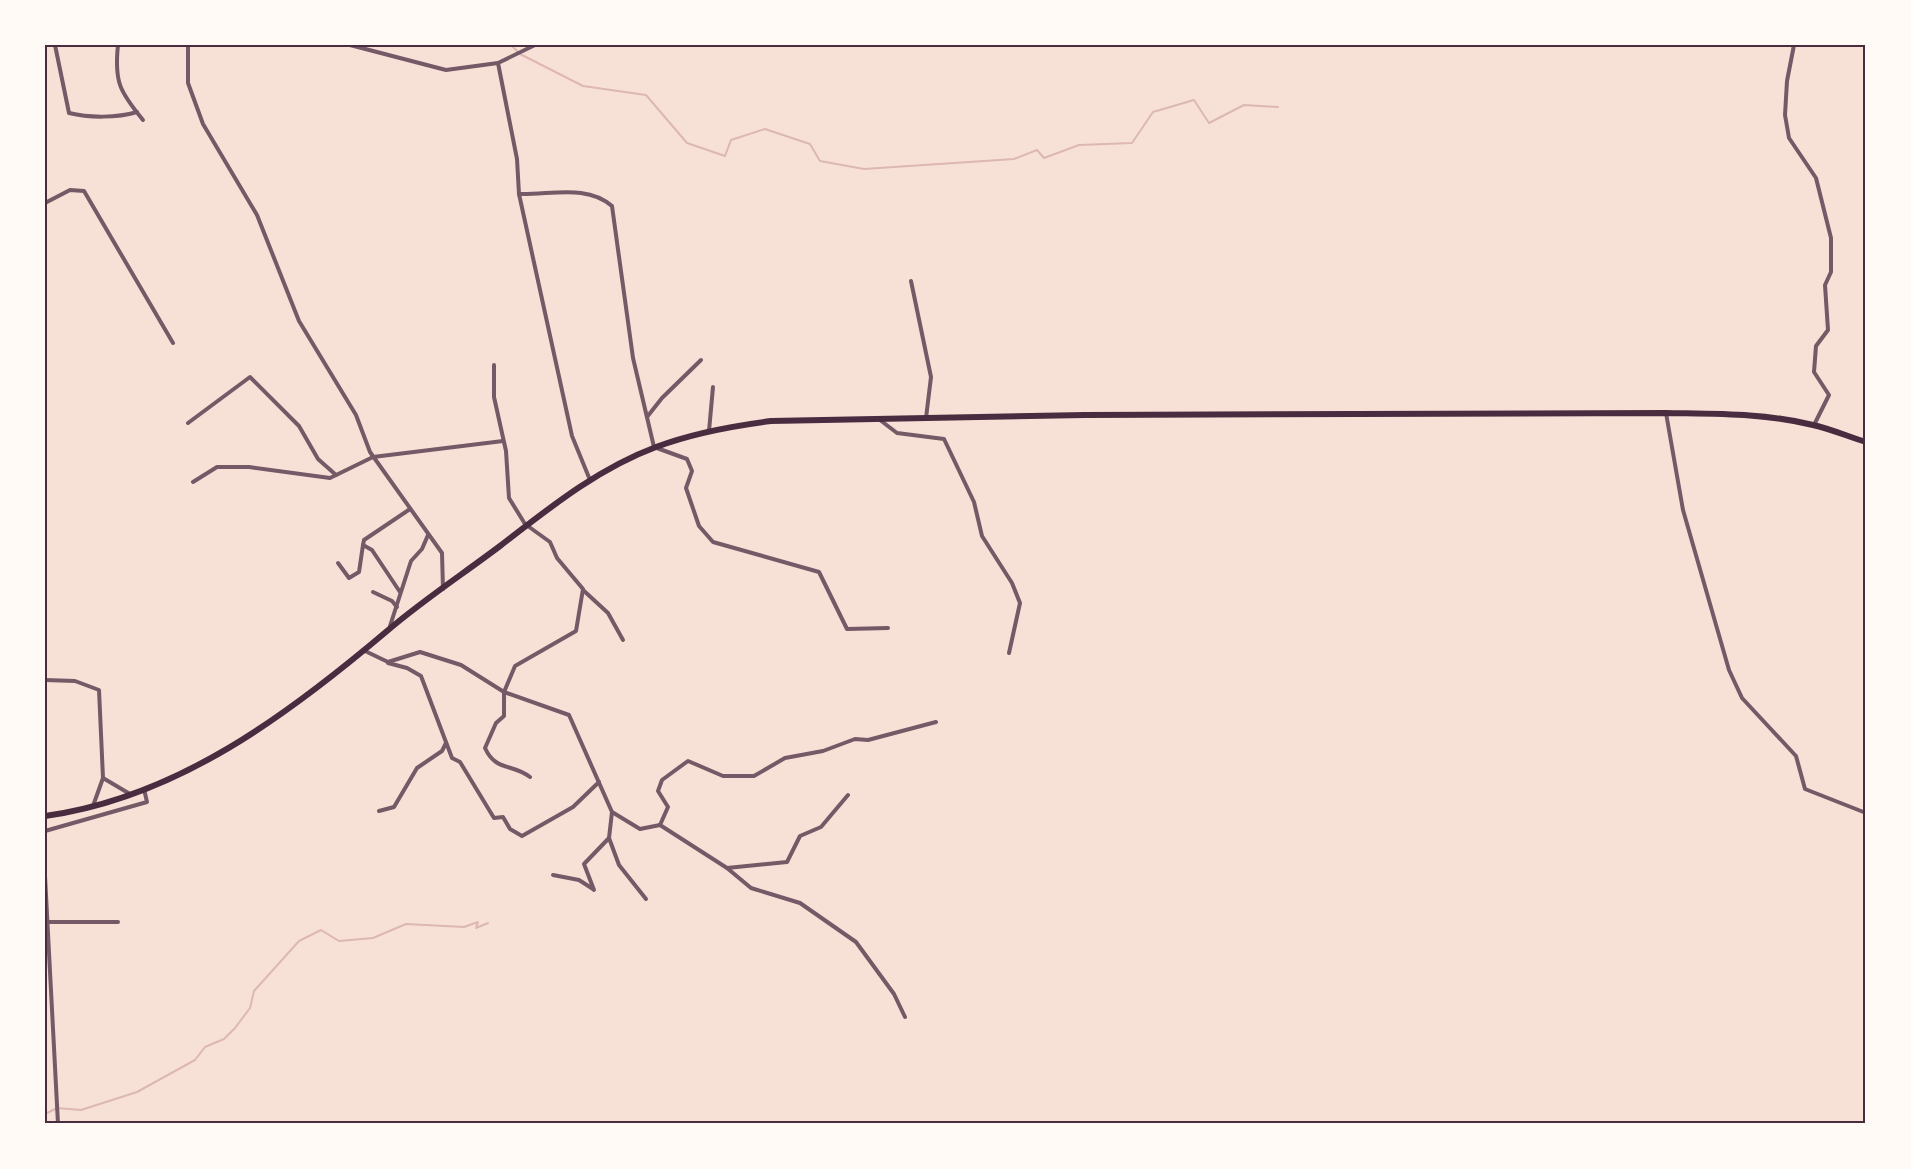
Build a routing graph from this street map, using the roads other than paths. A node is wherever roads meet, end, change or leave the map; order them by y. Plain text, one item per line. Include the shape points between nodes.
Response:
1 (55, 45) edge
2 (118, 45) edge
3 (188, 45) edge
4 (350, 45) edge
5 (535, 45) edge
6 (1794, 45) edge
7 (498, 63) junction
8 (137, 112) junction
9 (143, 120) dead end
10 (519, 194) junction
11 (45, 203) edge
12 (910, 281) dead end
13 (173, 343) dead end
14 (701, 360) dead end
15 (494, 365) dead end
16 (713, 387) dead end
17 (1666, 413) junction
18 (647, 418) junction
19 (926, 418) junction
20 (878, 419) junction
21 (188, 423) dead end
22 (1814, 425) junction
23 (709, 431) junction
24 (503, 441) junction
25 (1866, 442) edge
26 (654, 447) junction
27 (373, 458) junction
28 (336, 475) junction
29 (590, 480) junction
30 (193, 482) dead end
31 (410, 508) junction
32 (525, 524) junction
33 (429, 535) junction
34 (363, 545) junction
35 (338, 563) dead end
36 (443, 590) junction
37 (583, 590) junction
38 (373, 592) dead end
39 (400, 592) junction
40 (397, 608) junction
41 (888, 628) dead end
42 (388, 630) junction
43 (623, 640) dead end
44 (365, 651) junction
45 (1010, 653) dead end
46 (388, 662) junction
47 (45, 680) edge
48 (504, 692) junction
49 (936, 722) dead end
50 (446, 743) junction
51 (530, 777) dead end
52 (103, 778) junction
53 (599, 782) junction
54 (144, 789) junction
55 (130, 794) junction
56 (848, 795) dead end
57 (93, 806) junction
58 (379, 811) dead end
59 (612, 812) junction
60 (1866, 813) edge
61 (45, 816) edge
62 (660, 825) junction
63 (45, 831) edge
64 (609, 838) junction
65 (727, 868) junction
66 (553, 875) dead end
67 (45, 876) edge
68 (646, 899) dead end
69 (48, 922) junction
70 (118, 922) dead end
71 (905, 1017) dead end
72 (58, 1124) edge

1 - 8 street via 69,113
2 - 8 street via 115,71 124,97
3 - 27 street via 188,82 196,109 257,215 299,321 356,415
4 - 7 street via 446,70
5 - 7 street
6 - 22 street via 1785,116 1789,138 1816,178 1831,238 1831,272 1825,285 1827,330 1816,346 1814,372 1829,395
7 - 10 street via 517,159
8 - 9 street
10 - 18 street via 580,192 601,196 612,206 633,358
10 - 29 street via 572,436
11 - 13 street via 70,190 84,191
12 - 19 street via 931,377
14 - 18 street
15 - 24 street via 494,397
16 - 23 street
17 - 19 highway
17 - 22 highway via 1745,415
17 - 60 street via 1683,510 1729,670 1742,698 1796,756 1805,789
18 - 26 street
19 - 20 highway
20 - 23 highway via 771,421
20 - 45 street via 897,433 944,439 974,502 982,536 1020,603
21 - 28 street via 250,377 299,426 318,459
22 - 25 highway
23 - 26 highway
24 - 27 street
24 - 32 street via 509,498
26 - 29 highway
26 - 41 street via 687,459 692,471 686,488 699,526 713,542 819,572 847,630
27 - 28 street
27 - 31 street
28 - 30 street via 330,478 249,467 217,467
29 - 32 highway
31 - 33 street
31 - 34 street via 364,540
32 - 36 highway
32 - 37 street via 550,542 557,558
33 - 36 street via 442,553
33 - 39 street via 411,561
34 - 35 street via 359,572 349,578
34 - 39 street via 372,550
36 - 42 highway
37 - 43 street via 608,613
37 - 48 street via 576,631 515,666
38 - 40 street
39 - 40 street
40 - 42 street
42 - 44 highway
44 - 46 street
44 - 54 highway via 262,728
46 - 48 street via 420,652 461,665
46 - 50 street via 421,676
47 - 52 street via 75,681 99,690
48 - 51 street via 504,716 496,723 485,748 490,759
48 - 53 street via 569,715
49 - 62 street via 786,758 754,776 723,776 688,761 662,780 658,791 668,807
50 - 53 street via 452,758 460,762 494,818 503,817 510,829 522,836 573,807
50 - 58 street via 442,751 417,768 394,807
52 - 55 street
52 - 57 street
53 - 59 street
54 - 55 highway
54 - 63 street via 147,802
55 - 57 highway
56 - 65 street via 821,827 800,836 787,862
57 - 61 highway
59 - 62 street via 640,829
59 - 64 street
62 - 65 street
64 - 66 street via 584,864 594,890 579,880
64 - 68 street via 620,865
65 - 71 street via 751,888 800,903 856,942 894,994
67 - 69 street
69 - 70 street
69 - 72 street

